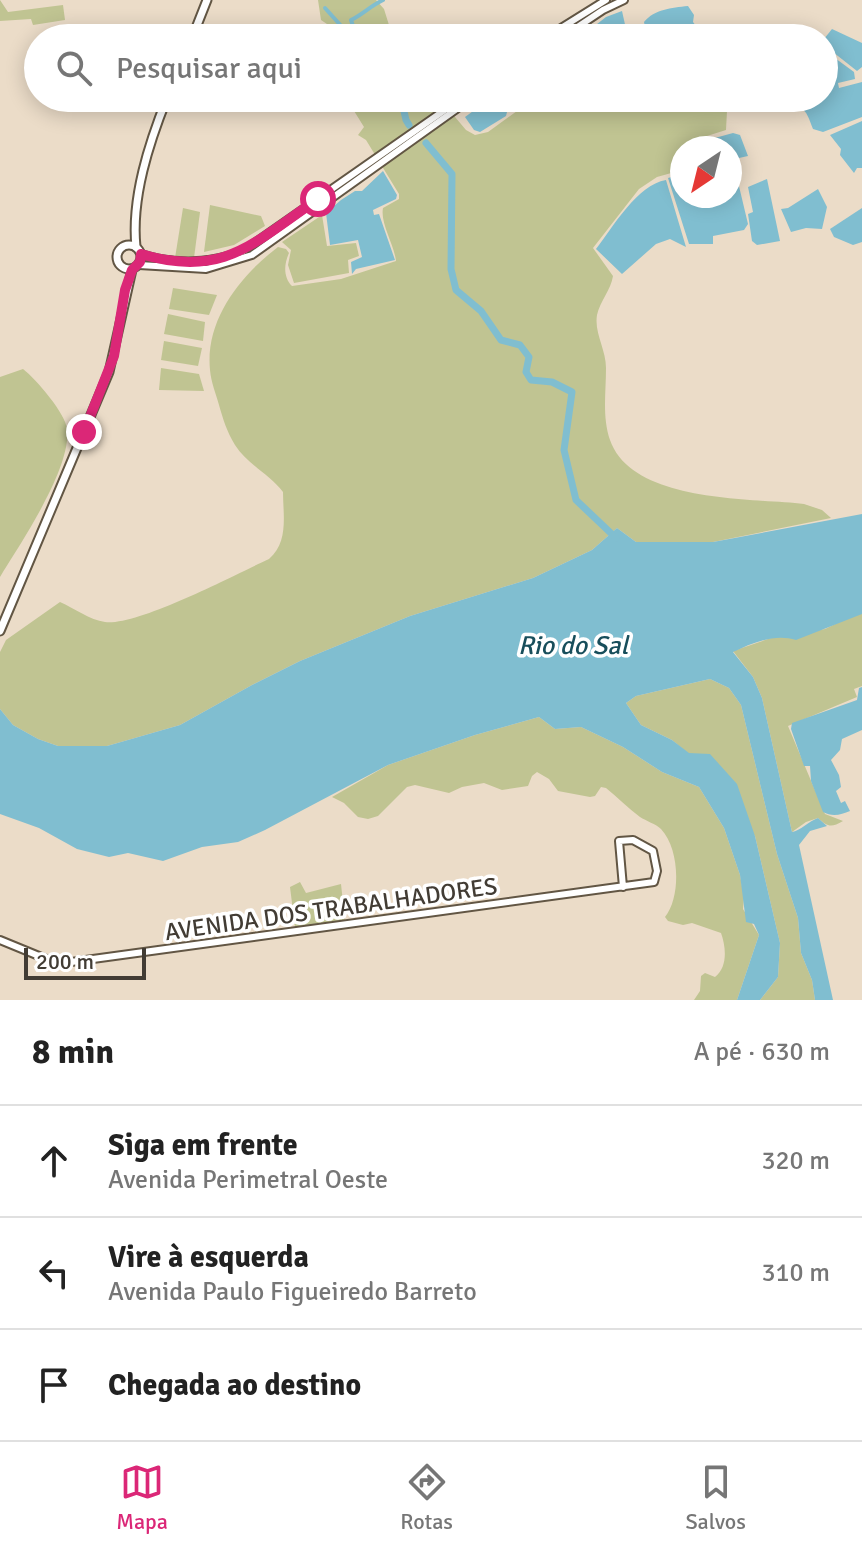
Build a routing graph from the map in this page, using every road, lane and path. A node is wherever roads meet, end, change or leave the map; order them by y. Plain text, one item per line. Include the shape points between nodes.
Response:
1 (207, 0) edge
2 (606, 0) edge
3 (624, 0) edge
4 (198, 24) edge
5 (567, 24) edge
6 (582, 24) edge
7 (162, 112) edge
8 (442, 112) edge
9 (452, 112) edge
10 (135, 222) junction
11 (125, 245) junction
12 (138, 250) junction
13 (131, 268) junction
14 (0, 631) edge
15 (623, 887) junction
16 (0, 940) edge

1 - 4 main road
2 - 5 main road
3 - 6 main road
7 - 10 main road
8 - 12 main road via 243,251 191,262
9 - 13 main road via 252,255 206,269
10 - 11 main road
10 - 12 main road
11 - 12 main road
11 - 13 main road via 116,256
12 - 13 main road
13 - 14 main road via 109,372
15 - 15 main road, AVENIDA DOS TRABALHADORES via 619,841 629,839 653,851 657,875 654,882
15 - 16 main road, AVENIDA DOS TRABALHADORES via 71,962 56,963

